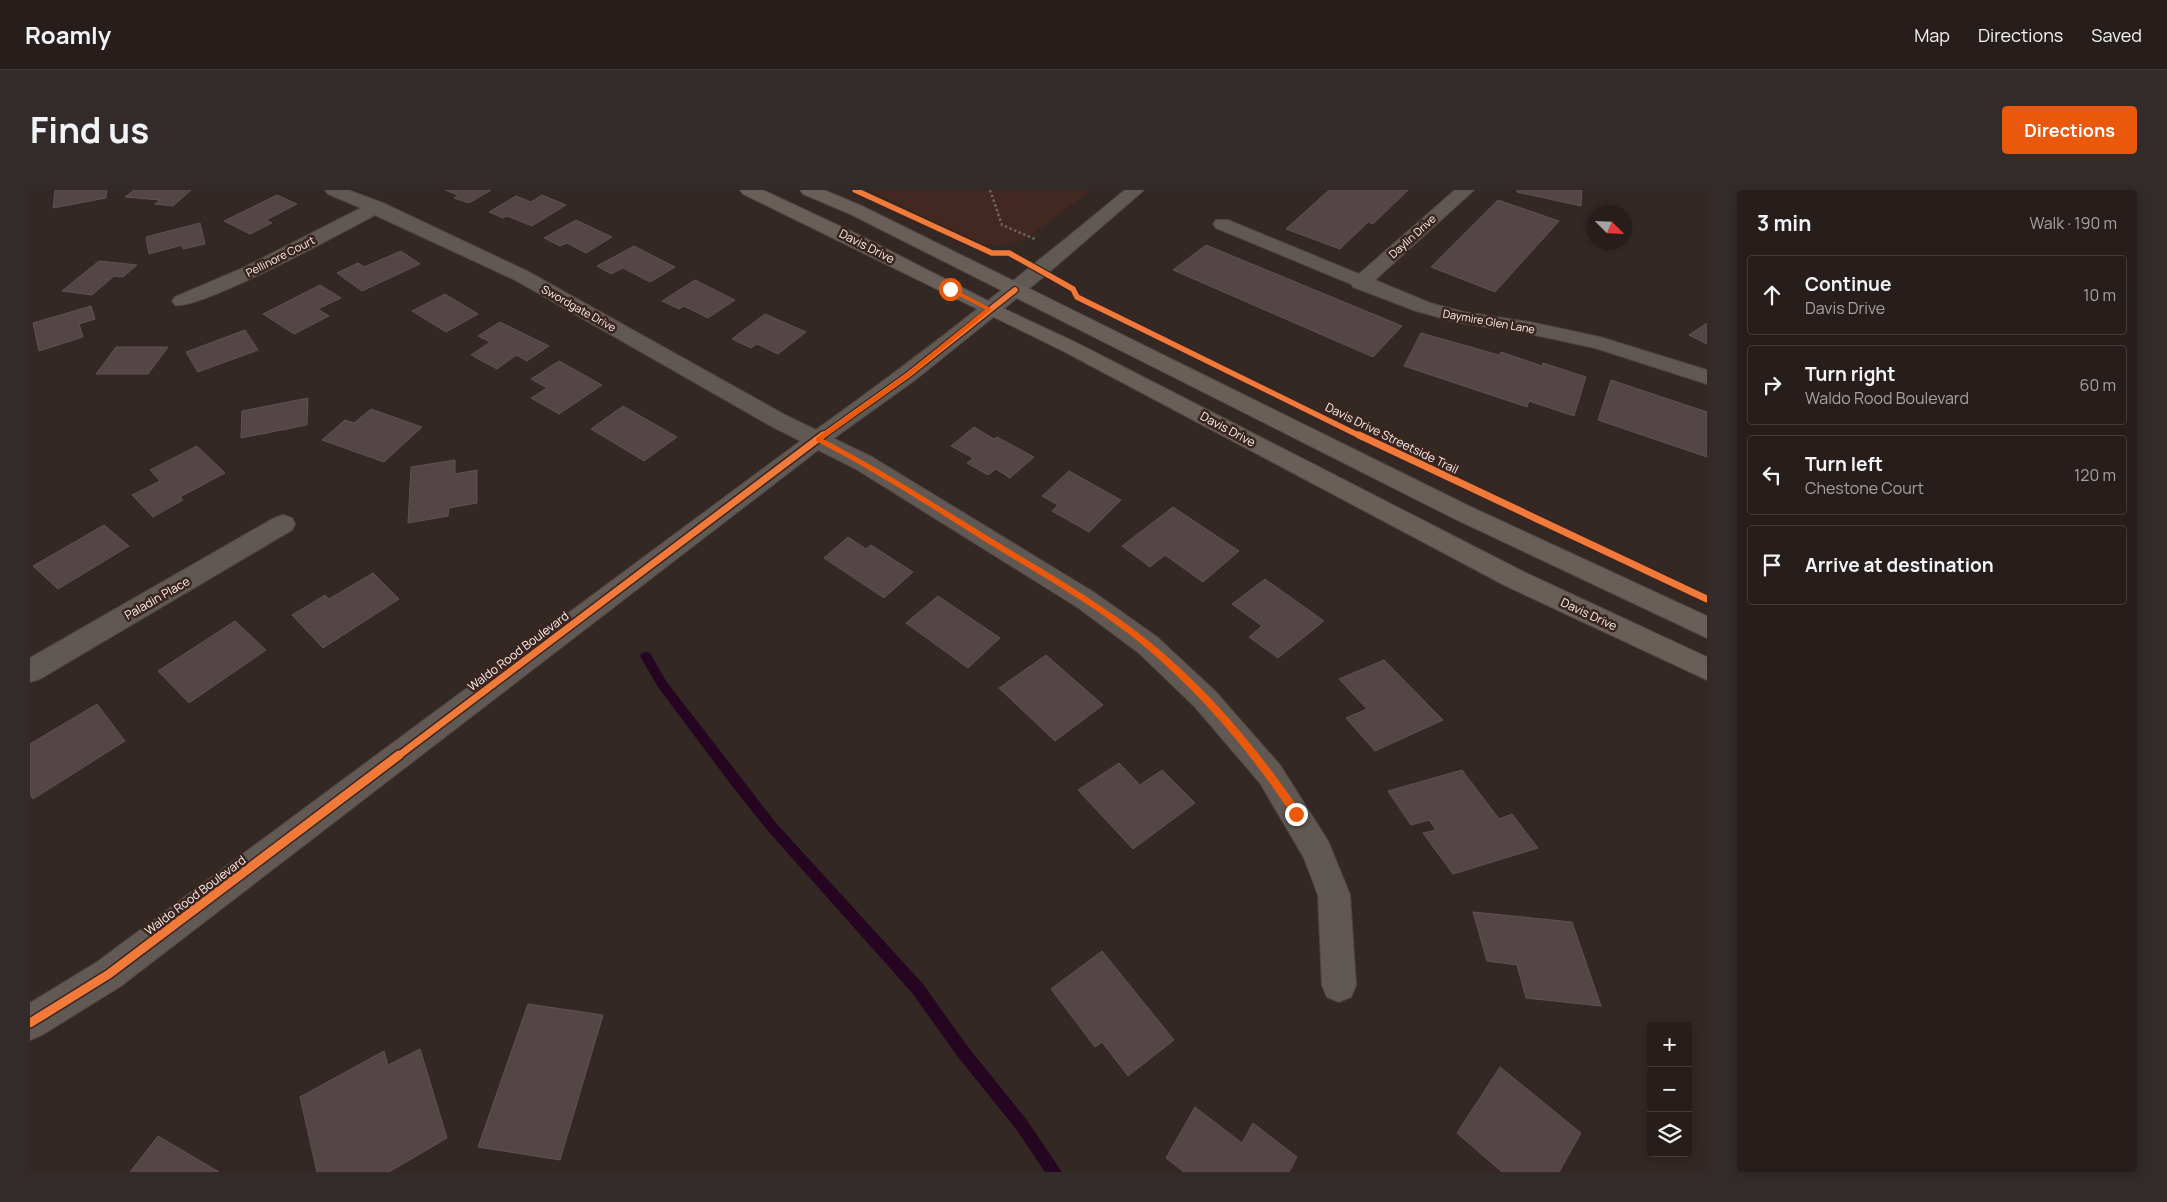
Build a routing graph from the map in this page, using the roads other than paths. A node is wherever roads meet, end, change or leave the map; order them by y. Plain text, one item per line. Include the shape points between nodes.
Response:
1 (334, 190) edge
2 (749, 190) edge
3 (809, 190) edge
4 (1135, 190) edge
5 (1465, 190) edge
6 (377, 208) junction
7 (1222, 224) dead end
8 (1360, 283) junction
9 (1015, 290) junction
10 (182, 301) dead end
11 (989, 309) junction
12 (1707, 377) edge
13 (818, 440) junction
14 (284, 524) dead end
15 (1707, 628) edge
16 (1707, 669) edge
17 (30, 671) edge
18 (1339, 986) dead end
19 (30, 1023) edge

1 - 6 street, Swordgate Drive
2 - 11 main road, Davis Drive
3 - 9 main road via 856,210
4 - 9 street, Waldo Rood Boulevard
5 - 8 street, Daylin Drive
6 - 10 street, Pellinore Court via 250,272
6 - 13 street, Swordgate Drive via 522,276
7 - 8 street, Daymire Glen Lane
8 - 12 street, Daymire Glen Lane via 1442,313 1600,343
9 - 11 street, Waldo Rood Boulevard
9 - 15 main road via 1452,507
11 - 13 street, Waldo Rood Boulevard via 908,375
11 - 16 main road, Davis Drive via 1070,347 1515,579
13 - 18 street, Swordgate Drive via 864,462 1086,600 1148,645 1205,699 1270,774 1317,851 1334,895
13 - 19 street, Waldo Rood Boulevard via 109,974
14 - 17 street, Paladin Place

